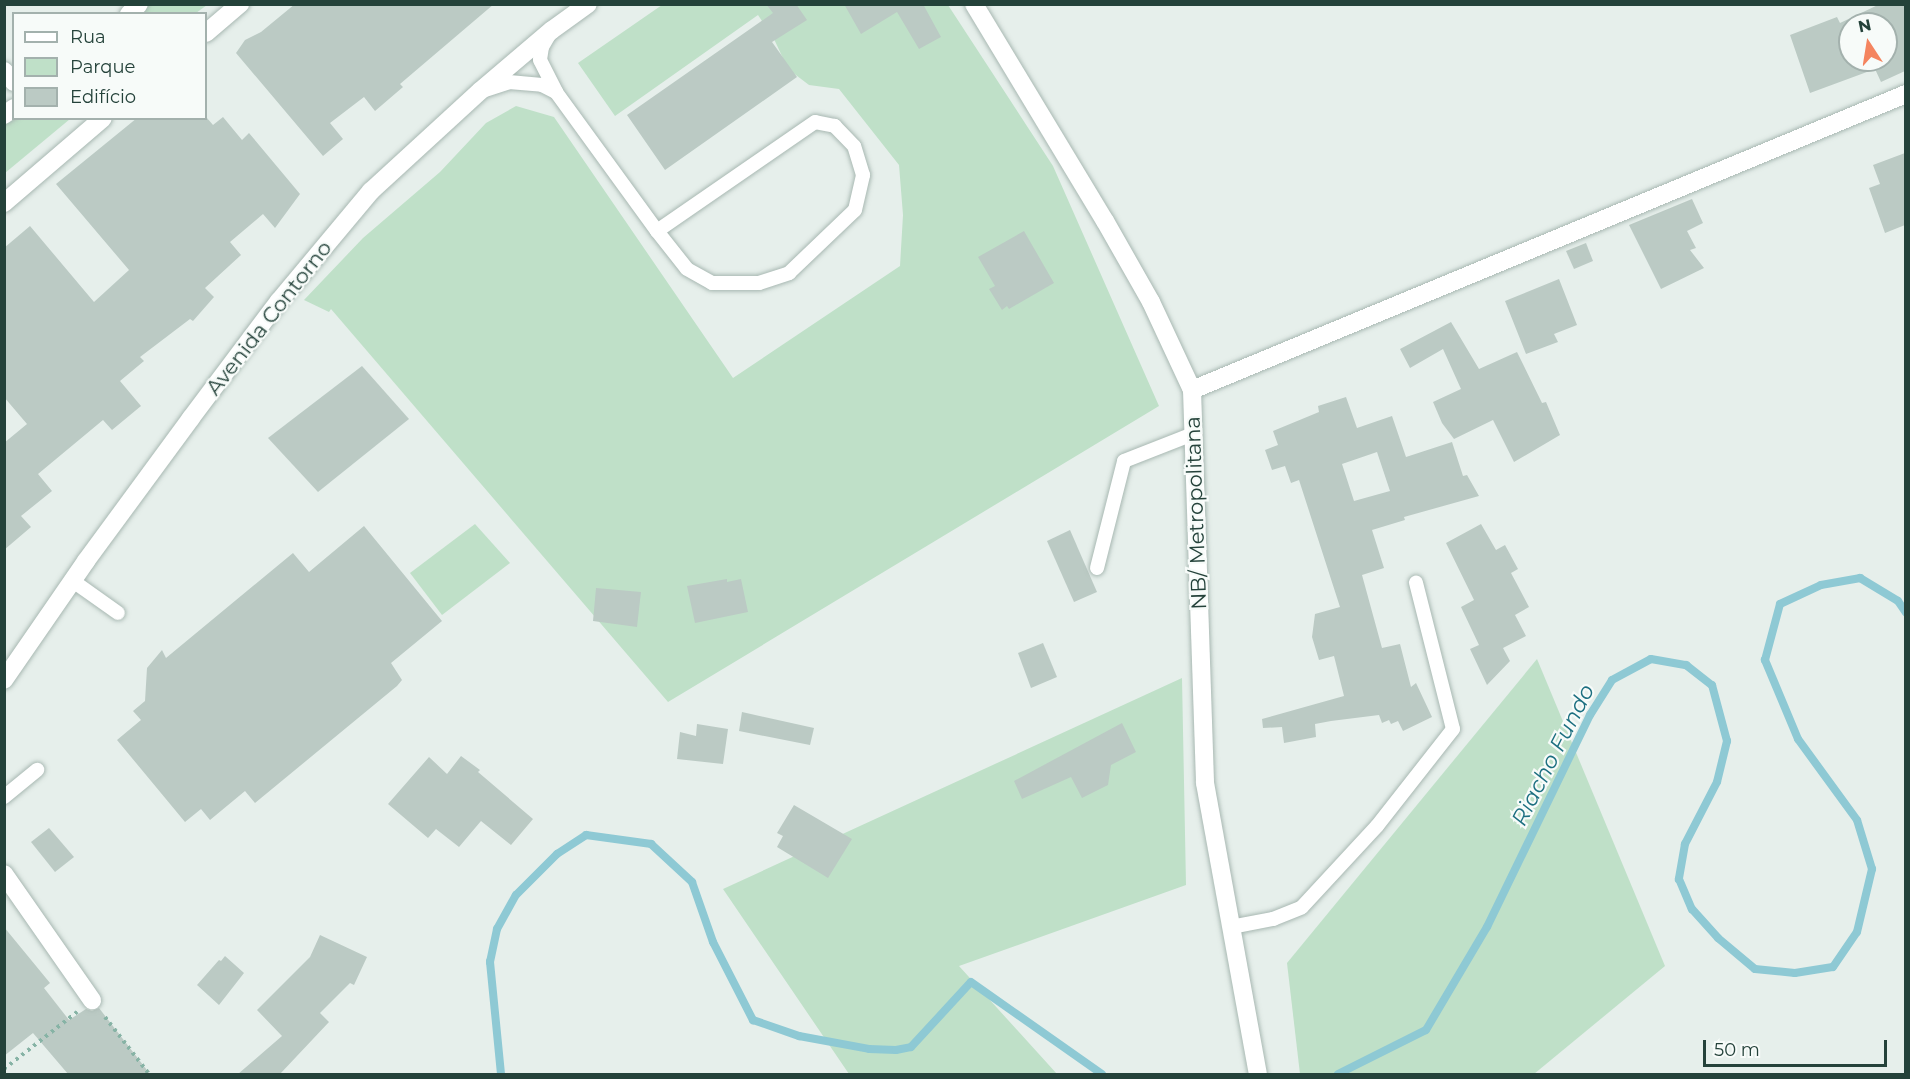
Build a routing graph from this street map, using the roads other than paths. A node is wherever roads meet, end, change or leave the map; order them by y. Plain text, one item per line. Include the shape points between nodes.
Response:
1 (240, 4) edge
2 (588, 4) edge
3 (974, 4) edge
4 (552, 30) junction
5 (207, 32) edge
6 (480, 91) junction
7 (556, 92) junction
8 (1905, 94) edge
9 (101, 120) edge
10 (4, 204) edge
11 (657, 231) junction
12 (1192, 390) junction
13 (1193, 434) junction
14 (1097, 568) dead end
15 (73, 581) junction
16 (1416, 583) dead end
17 (118, 613) dead end
18 (4, 680) edge
19 (37, 770) dead end
20 (4, 797) edge
21 (4, 874) edge
22 (1231, 927) junction
23 (92, 1000) road end
24 (1258, 1074) edge

1 - 5 street
2 - 4 street, Avenida Contorno
3 - 12 street, NB/ Metropolitana via 1111,231 1151,302
4 - 6 street, Avenida Contorno
4 - 7 lane via 540,60
6 - 7 lane via 509,82
6 - 15 street, Avenida Contorno via 370,191 287,291
7 - 11 lane
8 - 12 street
9 - 10 street
11 - 11 lane via 687,269 712,283 759,284 789,273 855,210 863,175 854,146 835,126 815,122
12 - 13 street, NB/ Metropolitana
13 - 14 lane via 1124,461
13 - 22 street, NB/ Metropolitana via 1205,783
15 - 17 lane
15 - 18 street, Avenida Contorno
16 - 22 lane via 1453,729 1377,826 1302,908 1273,919
19 - 20 lane
21 - 23 street
22 - 24 street, NB/ Metropolitana

